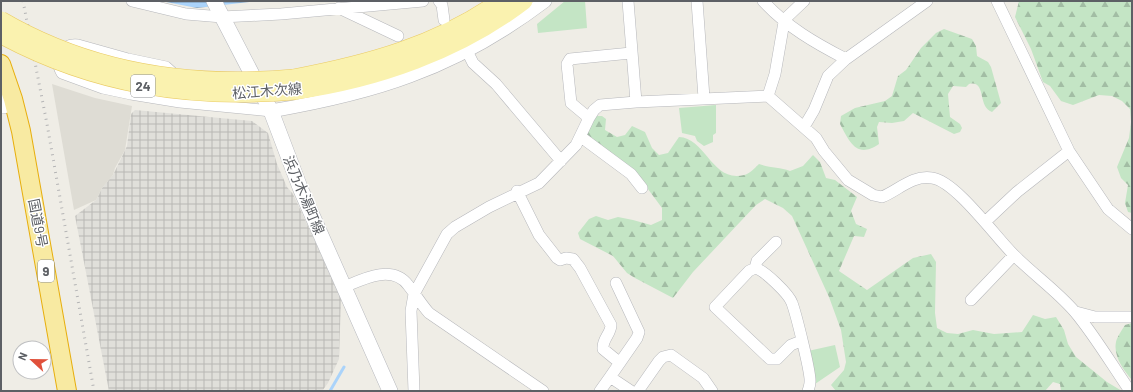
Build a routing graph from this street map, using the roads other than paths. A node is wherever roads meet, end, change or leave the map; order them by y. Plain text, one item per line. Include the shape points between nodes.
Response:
1 (132, 1) edge
2 (423, 1) edge
3 (439, 1) edge
4 (500, 1) edge
5 (524, 1) edge
6 (545, 1) edge
7 (628, 1) edge
8 (697, 1) edge
9 (763, 1) edge
10 (804, 1) edge
11 (927, 1) edge
12 (997, 1) edge
13 (337, 8) junction
14 (218, 9) edge
15 (1, 20) edge
16 (444, 20) dead end
17 (784, 22) junction
18 (1, 35) edge
19 (398, 36) dead end
20 (467, 51) junction
21 (631, 53) junction
22 (846, 59) junction
23 (1, 64) edge
24 (294, 84) junction
25 (768, 96) junction
26 (704, 98) junction
27 (2, 102) edge
28 (180, 102) junction
29 (636, 102) junction
30 (271, 112) junction
31 (589, 118) junction
32 (804, 127) junction
33 (581, 137) junction
34 (24, 150) junction
35 (1069, 151) junction
36 (562, 161) junction
37 (642, 188) dead end
38 (517, 191) junction
39 (985, 222) junction
40 (1132, 229) edge
41 (776, 242) dead end
42 (1014, 256) junction
43 (755, 268) junction
44 (616, 283) dead end
45 (344, 287) junction
46 (414, 294) junction
47 (971, 300) dead end
48 (1076, 312) junction
49 (1132, 317) edge
50 (801, 341) junction
51 (620, 363) junction
52 (610, 377) junction
53 (67, 391) edge
54 (390, 391) edge
55 (414, 391) edge
56 (543, 391) edge
57 (600, 391) edge
58 (631, 391) edge
59 (638, 391) edge
60 (712, 391) edge
61 (808, 391) edge
62 (1130, 391) edge

1 - 14 street via 186,14
2 - 13 street
3 - 16 street
4 - 24 main road, 松江木次線 / 24 via 471,19 418,45
5 - 24 main road, 松江木次線 / 24 via 477,31 409,63 318,88
6 - 20 street via 518,21
7 - 21 street
8 - 26 street
9 - 17 street
10 - 17 street
11 - 22 street
12 - 35 street
13 - 14 street via 281,14
13 - 19 street
14 - 30 main road, 浜乃木湯町線
15 - 24 main road, 松江木次線 / 24, bridge via 74,54 155,75 214,81
17 - 22 street via 811,41
17 - 25 street via 775,74
18 - 24 main road, 松江木次線 / 24, bridge via 76,68 144,86 218,94
20 - 30 street via 383,85
20 - 36 street via 473,63 496,84
21 - 29 street
21 - 31 street via 575,57 568,61 571,104
22 - 32 street via 828,76
23 - 34 highway, 国道9号 / 9 via 13,98
25 - 26 street
25 - 32 street
26 - 29 street
27 - 34 highway, 国道9号 / 9
28 - 28 street via 103,88 76,79 62,72 57,59 61,50 72,44 166,67 175,76
28 - 30 street
29 - 31 street via 600,105
30 - 45 main road, 浜乃木湯町線 via 301,190
31 - 33 street
32 - 39 street via 816,138 848,180 873,195 882,197 906,183 922,178 933,178 944,183
33 - 36 street
33 - 37 street via 631,174
34 - 53 highway, 国道9号 / 9
35 - 39 street via 1017,192
35 - 40 street via 1108,209
36 - 38 street via 539,182
38 - 46 street via 447,234
38 - 51 street via 539,235 557,258 573,259 580,268 611,325 603,343 604,349
39 - 42 street
41 - 43 street via 757,261
42 - 47 street
42 - 48 street
43 - 50 street via 761,270 784,291 792,302
43 - 50 street via 749,271 715,307 770,359 777,360 791,345
44 - 51 street via 639,332
45 - 46 street via 387,274 408,284
45 - 54 main road, 浜乃木湯町線
46 - 55 street via 411,311
46 - 56 street via 429,313
48 - 49 street via 1095,317
48 - 62 street
50 - 61 street via 811,381
51 - 52 street
52 - 57 street
52 - 58 street
59 - 60 street via 659,360 671,355 703,378

